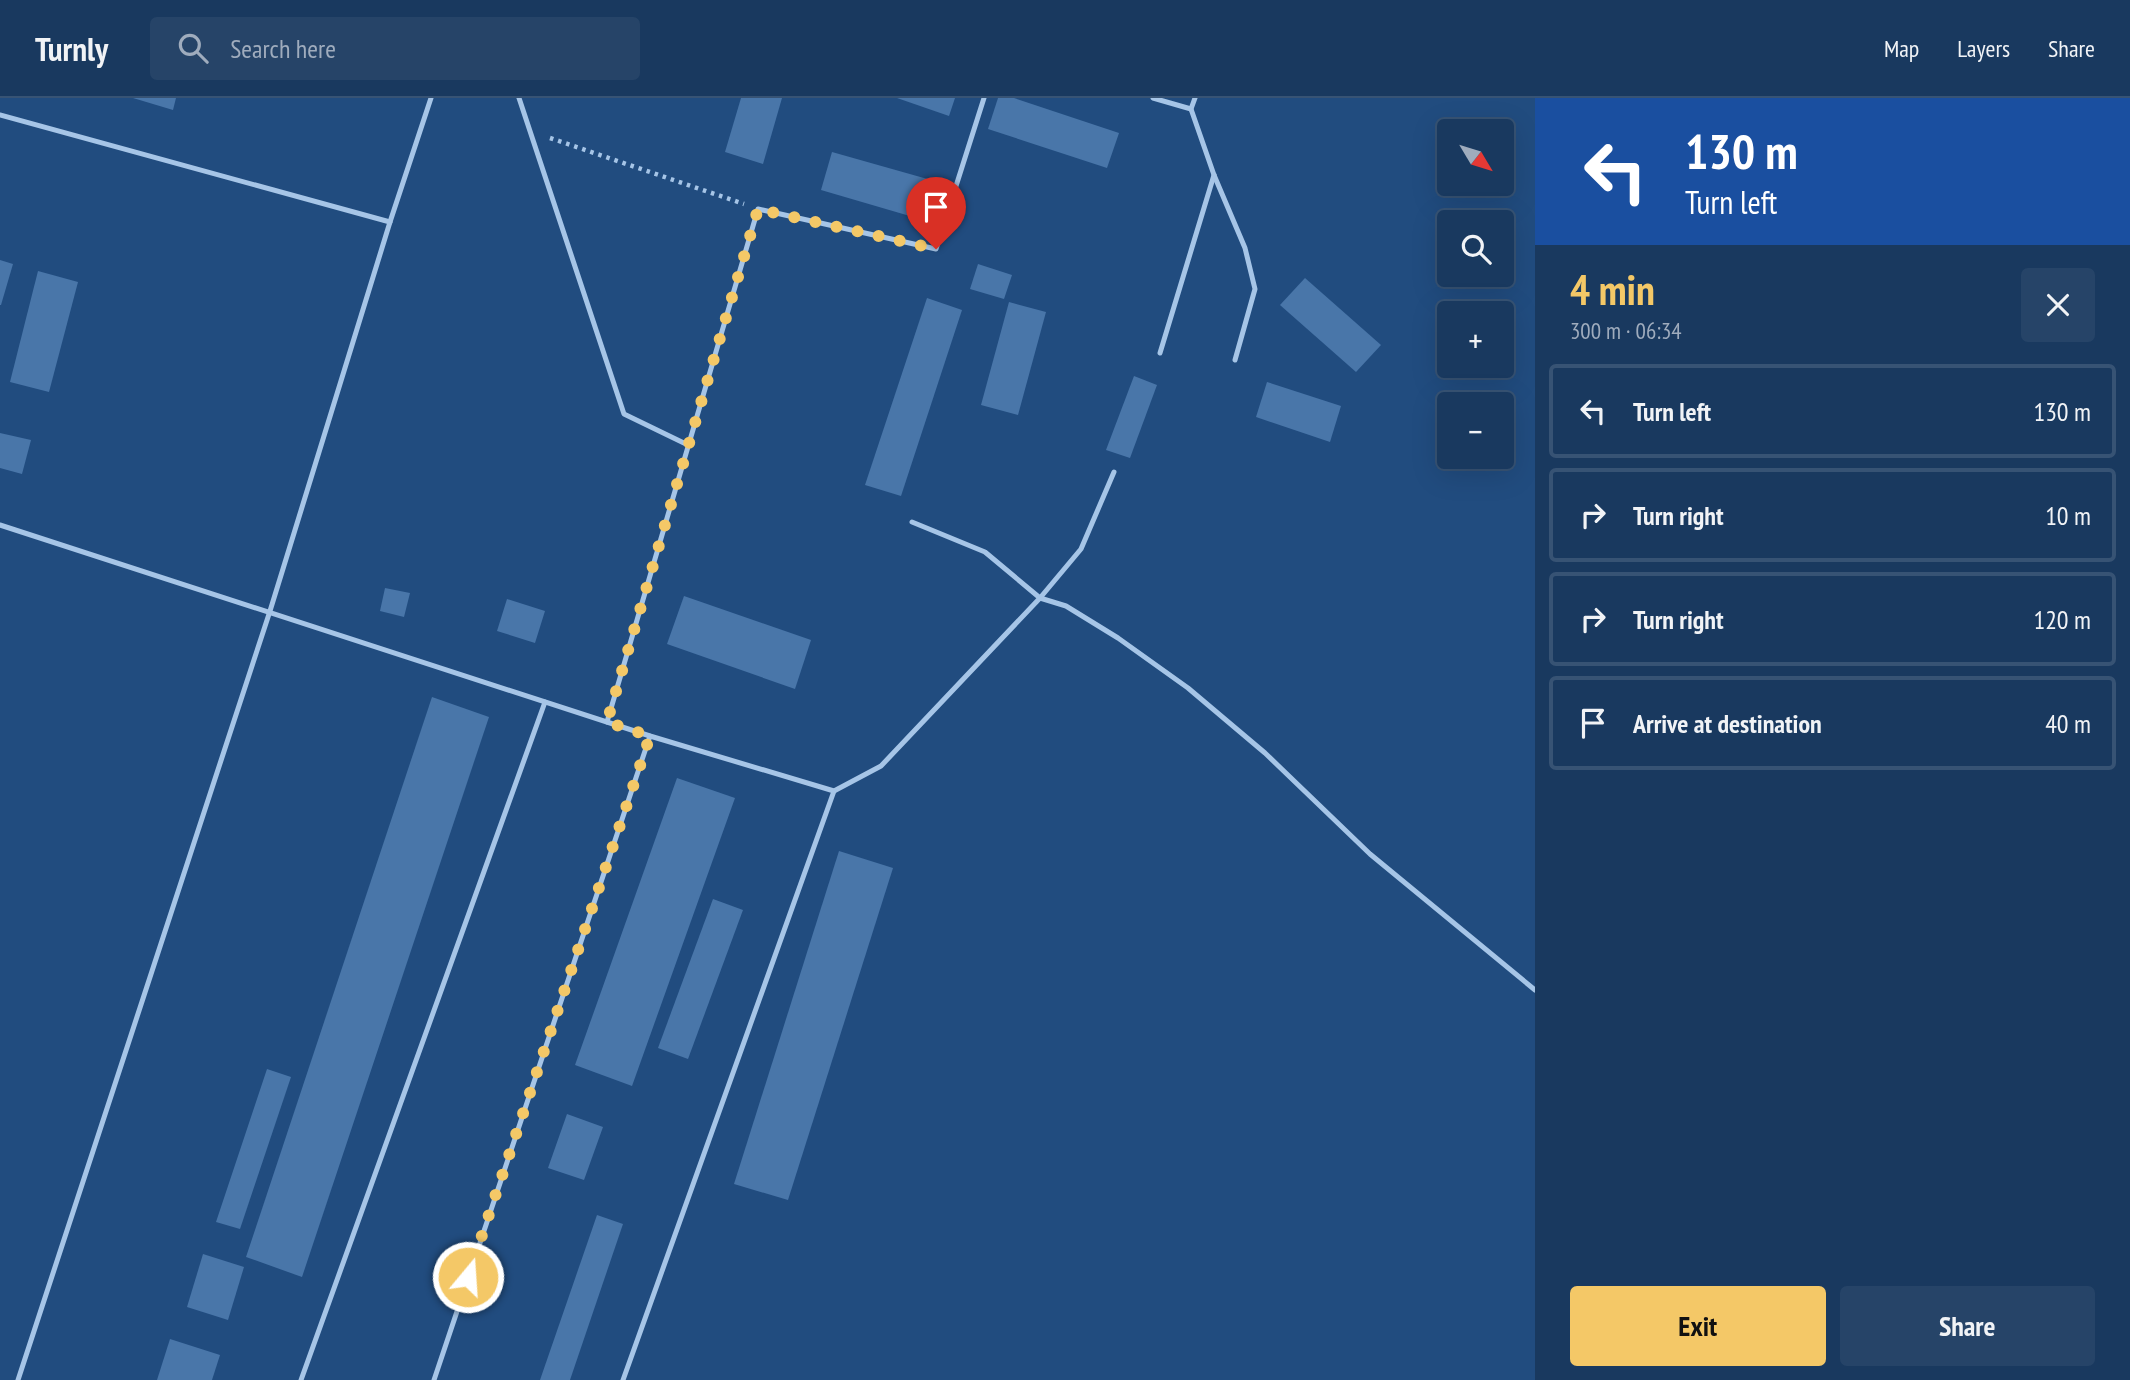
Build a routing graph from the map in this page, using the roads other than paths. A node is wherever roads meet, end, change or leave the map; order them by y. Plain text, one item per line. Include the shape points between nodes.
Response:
1 (431, 98) edge
2 (519, 98) edge
3 (984, 98) edge
4 (1153, 98) edge
5 (1195, 98) edge
6 (1191, 109) junction
7 (0, 115) edge
8 (1214, 175) junction
9 (390, 222) junction
10 (1160, 353) dead end
11 (1235, 360) dead end
12 (688, 445) junction
13 (1114, 472) dead end
14 (912, 522) dead end
15 (0, 525) edge
16 (1040, 598) junction
17 (270, 611) junction
18 (545, 702) junction
19 (607, 722) junction
20 (650, 736) junction
21 (834, 791) junction
22 (1535, 990) edge
23 (18, 1380) edge
24 (301, 1380) edge
25 (434, 1380) edge
26 (622, 1380) edge

1 - 9 lane
2 - 12 lane via 624,415
3 - 12 lane via 936,249 758,209
4 - 6 lane
5 - 6 lane
6 - 8 lane
7 - 9 lane
8 - 10 lane
8 - 11 lane via 1245,248 1255,289
9 - 17 lane
12 - 19 lane
13 - 16 lane via 1081,549
14 - 16 lane via 985,552
15 - 17 lane
16 - 21 lane via 881,766
16 - 22 lane via 1118,638 1188,688 1265,753 1370,854
17 - 18 lane
17 - 23 lane
18 - 19 lane
18 - 24 lane
19 - 20 lane
20 - 21 lane
20 - 25 lane
21 - 26 lane

